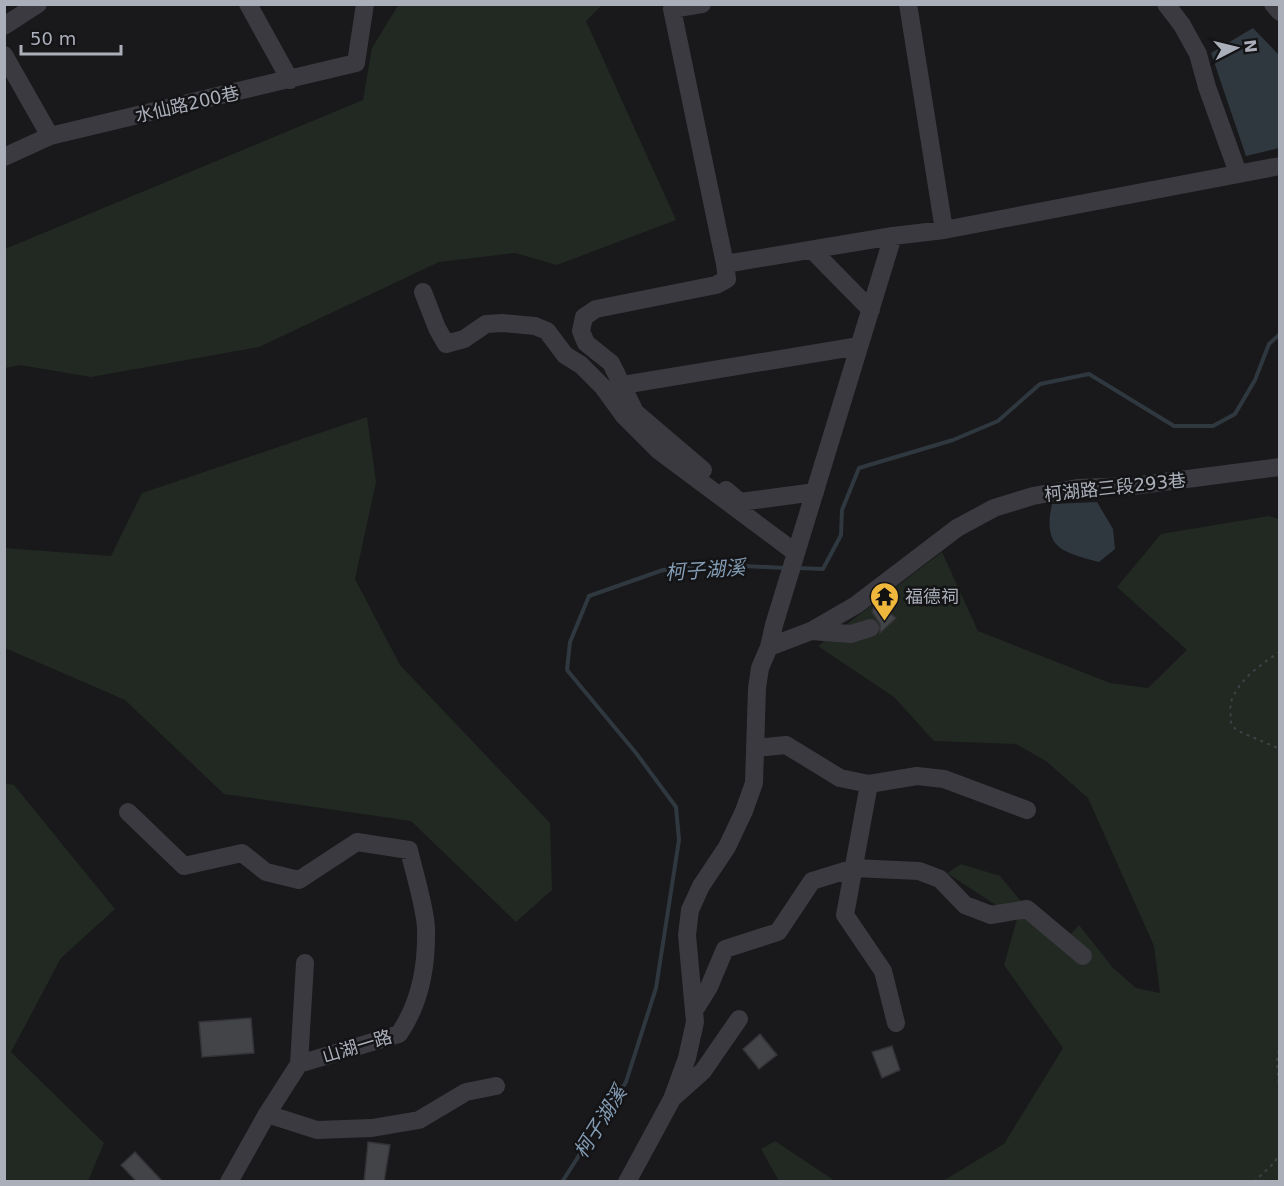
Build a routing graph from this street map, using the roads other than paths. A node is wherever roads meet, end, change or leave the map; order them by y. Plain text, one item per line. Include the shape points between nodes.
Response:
1 (38, 4) edge
2 (248, 4) edge
3 (365, 4) edge
4 (702, 4) edge
5 (908, 4) edge
6 (1166, 4) edge
7 (1273, 4) edge
8 (1280, 12) edge
9 (4, 26) edge
10 (4, 55) edge
11 (290, 80) junction
12 (50, 136) junction
13 (4, 157) edge
14 (1280, 166) edge
15 (1238, 173) junction
16 (944, 230) junction
17 (893, 237) junction
18 (812, 250) junction
19 (725, 264) junction
20 (423, 292) dead end
21 (871, 310) junction
22 (859, 346) junction
23 (623, 385) junction
24 (1280, 466) edge
25 (814, 492) junction
26 (796, 554) junction
27 (870, 628) dead end
28 (811, 631) junction
29 (769, 647) junction
30 (756, 748) junction
31 (869, 783) junction
32 (1027, 810) dead end
33 (128, 812) dead end
34 (854, 868) junction
35 (1083, 956) dead end
36 (305, 963) dead end
37 (694, 1011) junction
38 (739, 1019) dead end
39 (896, 1023) dead end
40 (299, 1064) junction
41 (496, 1086) dead end
42 (672, 1100) junction
43 (267, 1114) junction
44 (229, 1182) edge
45 (627, 1182) edge

1 - 9 street
2 - 11 street
3 - 11 street, 水仙路200巷 via 356,63
4 - 19 street via 672,9
5 - 16 street
6 - 15 street via 1198,54
7 - 8 street
10 - 12 street
11 - 12 street, 水仙路200巷
12 - 13 street, 水仙路200巷
14 - 15 street
15 - 16 street
16 - 17 street
17 - 18 street
17 - 21 street
18 - 19 street
18 - 21 street
19 - 23 street via 727,279 716,285 596,309 584,317 581,332 586,343 611,363
20 - 26 street via 446,344 464,339 486,324 535,326 547,331 658,450
21 - 22 street
22 - 23 street
22 - 25 street
23 - 25 street via 634,412 740,502
24 - 28 street, 柯湖路三段293巷 via 1133,486 1077,488 994,508 957,528 856,605
25 - 26 street
26 - 29 street
27 - 28 street via 851,634
28 - 29 street, 柯湖路三段293巷
29 - 30 street via 757,688
30 - 31 street via 786,745 840,778
30 - 37 street via 754,783 744,811 690,910 687,935
31 - 32 street via 917,776 944,779
31 - 34 street
33 - 40 street, 山湖一路 via 184,866 242,853 266,872 299,880 357,842 409,850 426,926 422,987 408,1022 399,1034
34 - 35 street via 920,871 940,879 965,905 991,915 1028,909
34 - 37 street via 813,881 778,932 725,950
34 - 39 street via 846,915 883,971
36 - 40 street
37 - 42 street via 687,1058
38 - 42 street via 703,1071
40 - 43 street, 山湖一路
41 - 43 street via 466,1092 419,1120 372,1128 317,1130
42 - 45 street
43 - 44 street, 山湖一路

